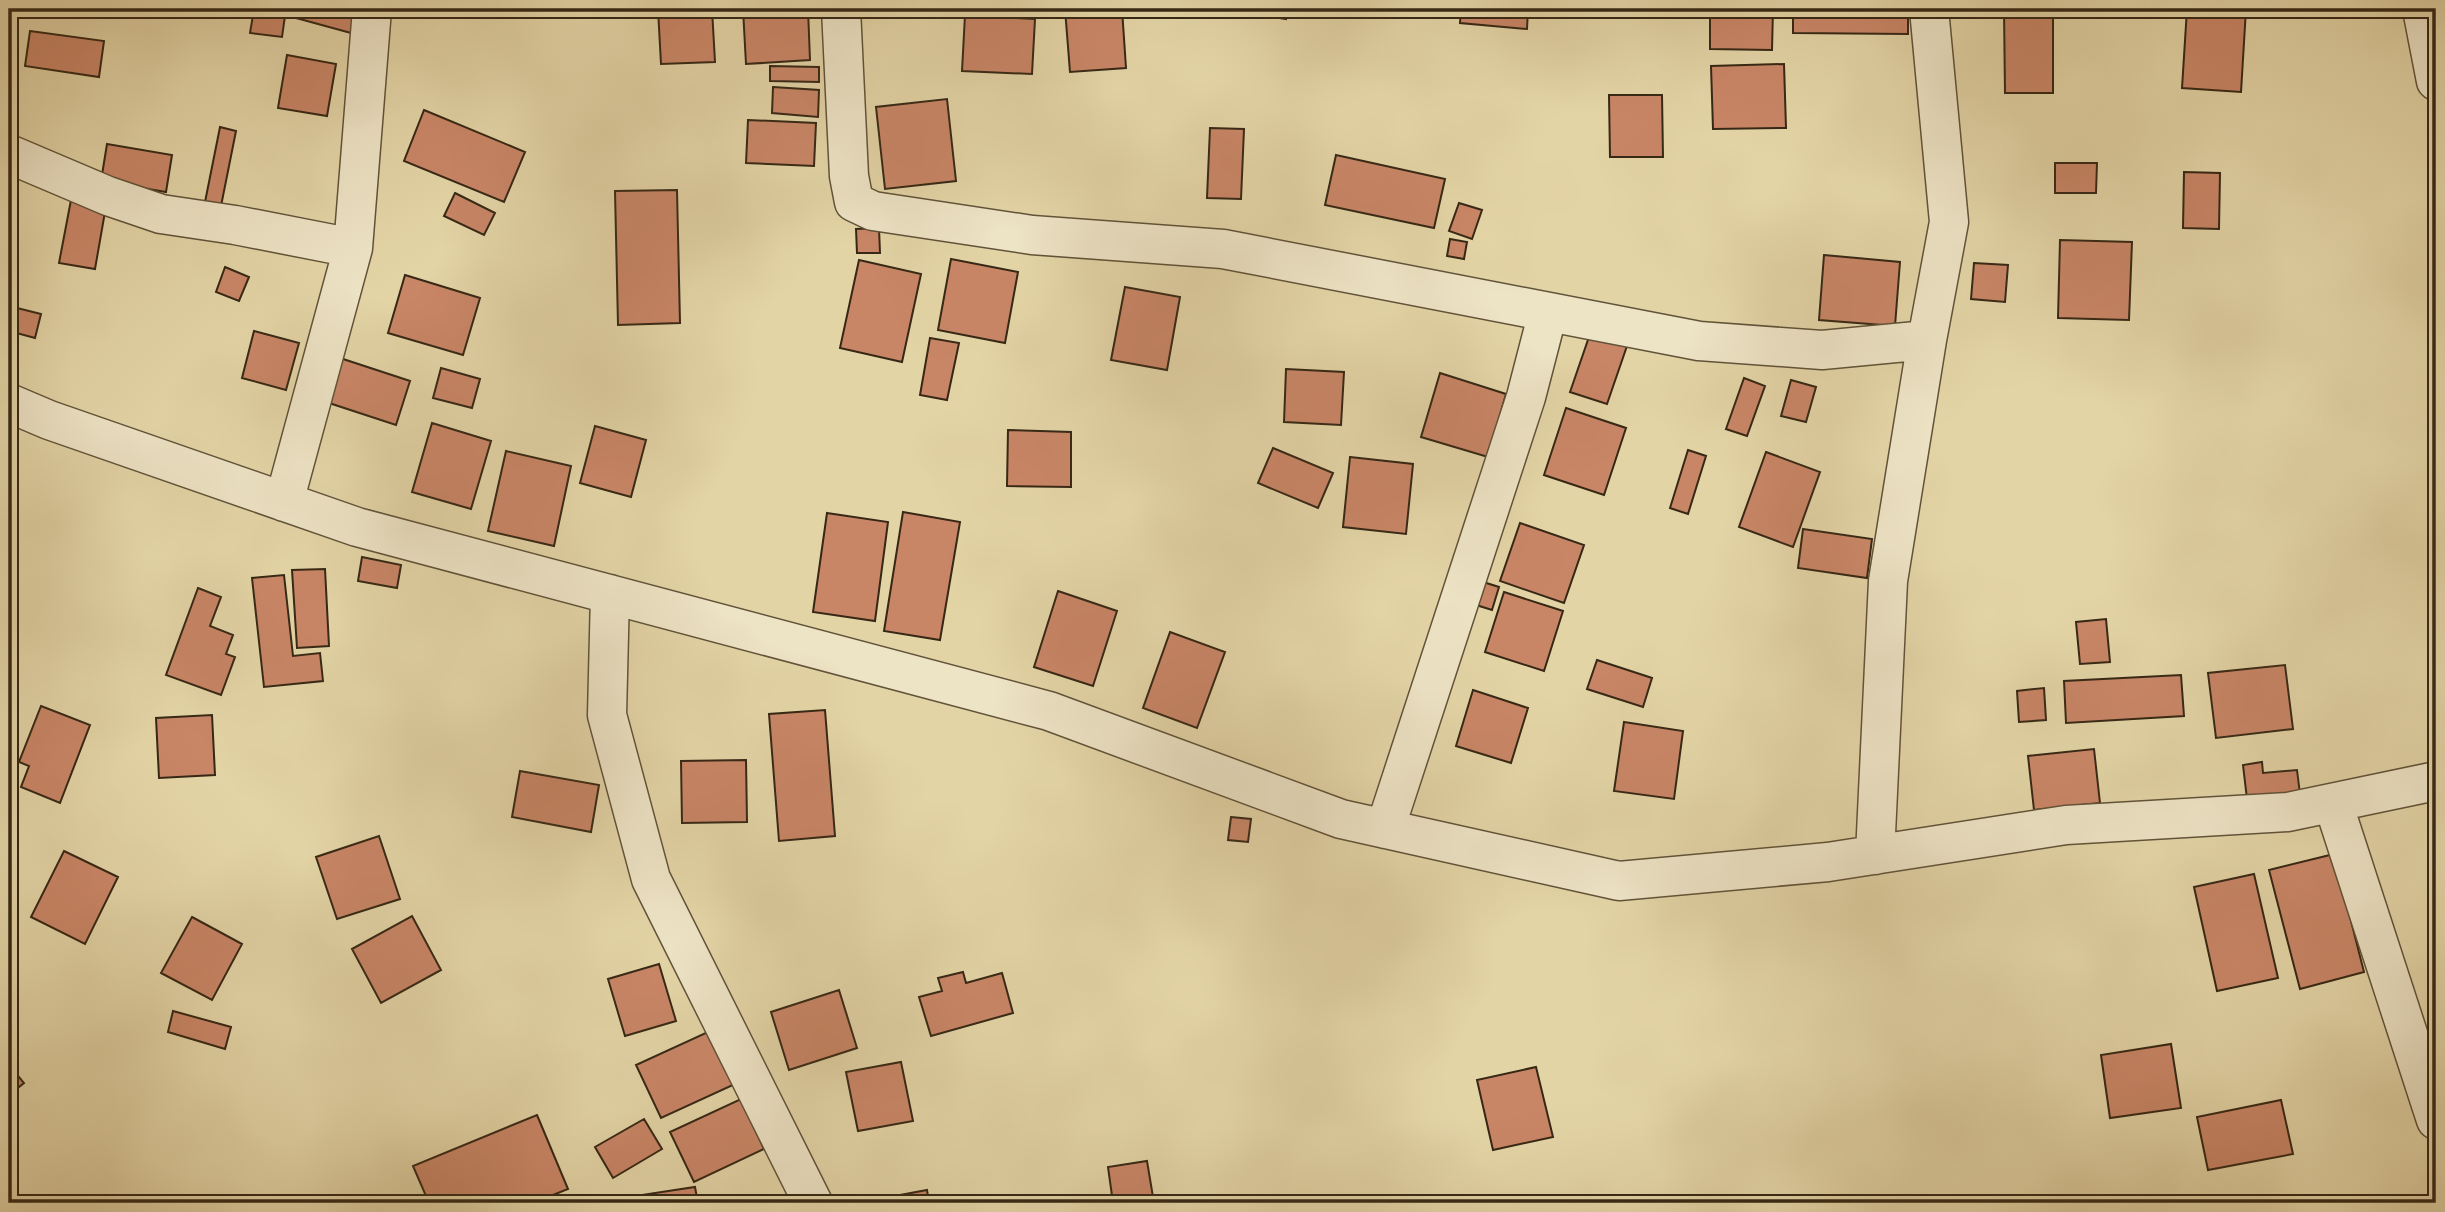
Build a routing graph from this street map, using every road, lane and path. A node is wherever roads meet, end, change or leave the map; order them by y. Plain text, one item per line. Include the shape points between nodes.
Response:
1 (372, 9) edge
2 (841, 9) edge
3 (1929, 9) edge
4 (2422, 9) edge
5 (2436, 81) edge
6 (9, 154) edge
7 (354, 248) junction
8 (1548, 312) junction
9 (1927, 340) junction
10 (9, 402) edge
11 (284, 502) junction
12 (610, 594) junction
13 (2436, 781) edge
14 (2333, 803) junction
15 (1384, 828) junction
16 (1875, 855) junction
17 (2436, 1120) edge
18 (813, 1203) edge

1 - 7 street
2 - 8 street via 853,202 873,211 1032,234 1223,249
3 - 9 street via 1949,222
4 - 5 street
6 - 7 street via 161,214
7 - 11 street
8 - 9 street via 1699,341 1822,350
8 - 15 street via 1525,397
9 - 16 street via 1888,581
10 - 11 street
11 - 12 street via 357,527
12 - 15 street via 1049,711 1341,819
12 - 18 street via 607,715 652,879
13 - 14 street
14 - 16 street via 2288,812 2066,825
14 - 17 street
15 - 16 street via 1619,881

